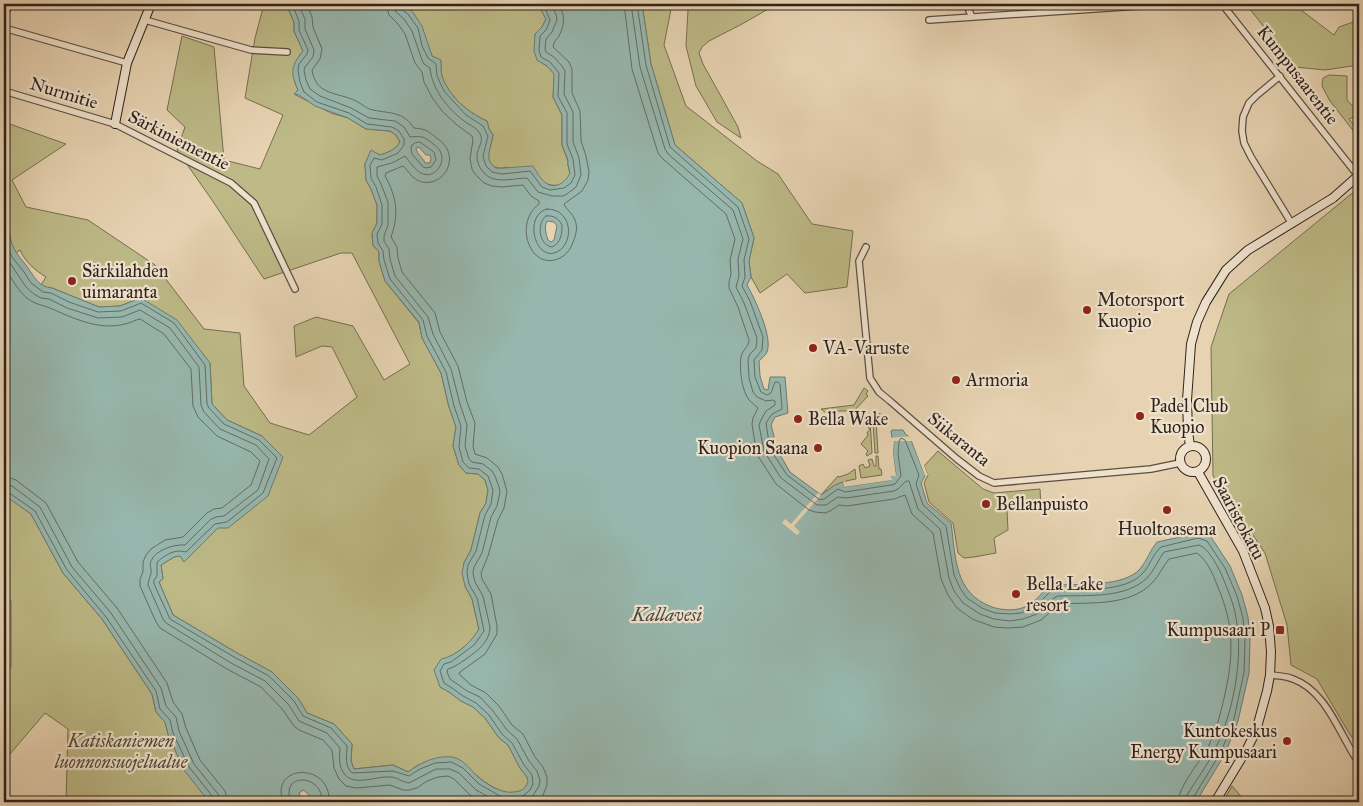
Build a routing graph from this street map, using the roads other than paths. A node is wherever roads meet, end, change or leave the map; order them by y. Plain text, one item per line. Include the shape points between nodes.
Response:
1 (10, 4) edge
2 (142, 4) edge
3 (966, 4) edge
4 (1158, 4) edge
5 (1222, 4) edge
6 (151, 5) edge
7 (4, 16) edge
8 (972, 17) junction
9 (145, 20) junction
10 (929, 20) dead end
11 (4, 27) edge
12 (287, 52) dead end
13 (128, 63) junction
14 (1280, 76) junction
15 (4, 91) edge
16 (115, 124) junction
17 (1359, 176) edge
18 (1292, 224) junction
19 (866, 246) dead end
20 (295, 289) dead end
21 (1190, 446) junction
22 (1180, 463) junction
23 (1198, 472) junction
24 (1270, 675) junction
25 (1359, 763) edge
26 (1215, 802) edge

1 - 7 street
2 - 6 street
3 - 8 street
4 - 8 street
5 - 14 street, Kumpusaarentie
6 - 9 main road, Särkiniementie
8 - 10 street
9 - 12 street via 252,50
9 - 13 main road, Särkiniementie
11 - 13 street
13 - 16 main road, Särkiniementie
14 - 17 street, Kumpusaarentie
14 - 18 street via 1249,103 1242,131 1251,157
15 - 16 street, Nurmitie
16 - 20 street, Särkiniementie via 231,183 254,203
17 - 18 main road, bridge via 1333,198
18 - 21 main road via 1248,250 1226,270 1206,302 1191,344 1187,400
19 - 22 street, Siikaranta via 859,261 870,378 879,392 979,476 994,482 1151,469
21 - 22 main road via 1181,453
21 - 23 main road via 1198,447 1204,453 1205,463
22 - 23 main road via 1188,471
23 - 24 main road, Saaristokatu via 1243,551 1265,608 1271,652
24 - 25 street via 1294,679 1315,692
24 - 26 main road, Saaristokatu via 1256,731

